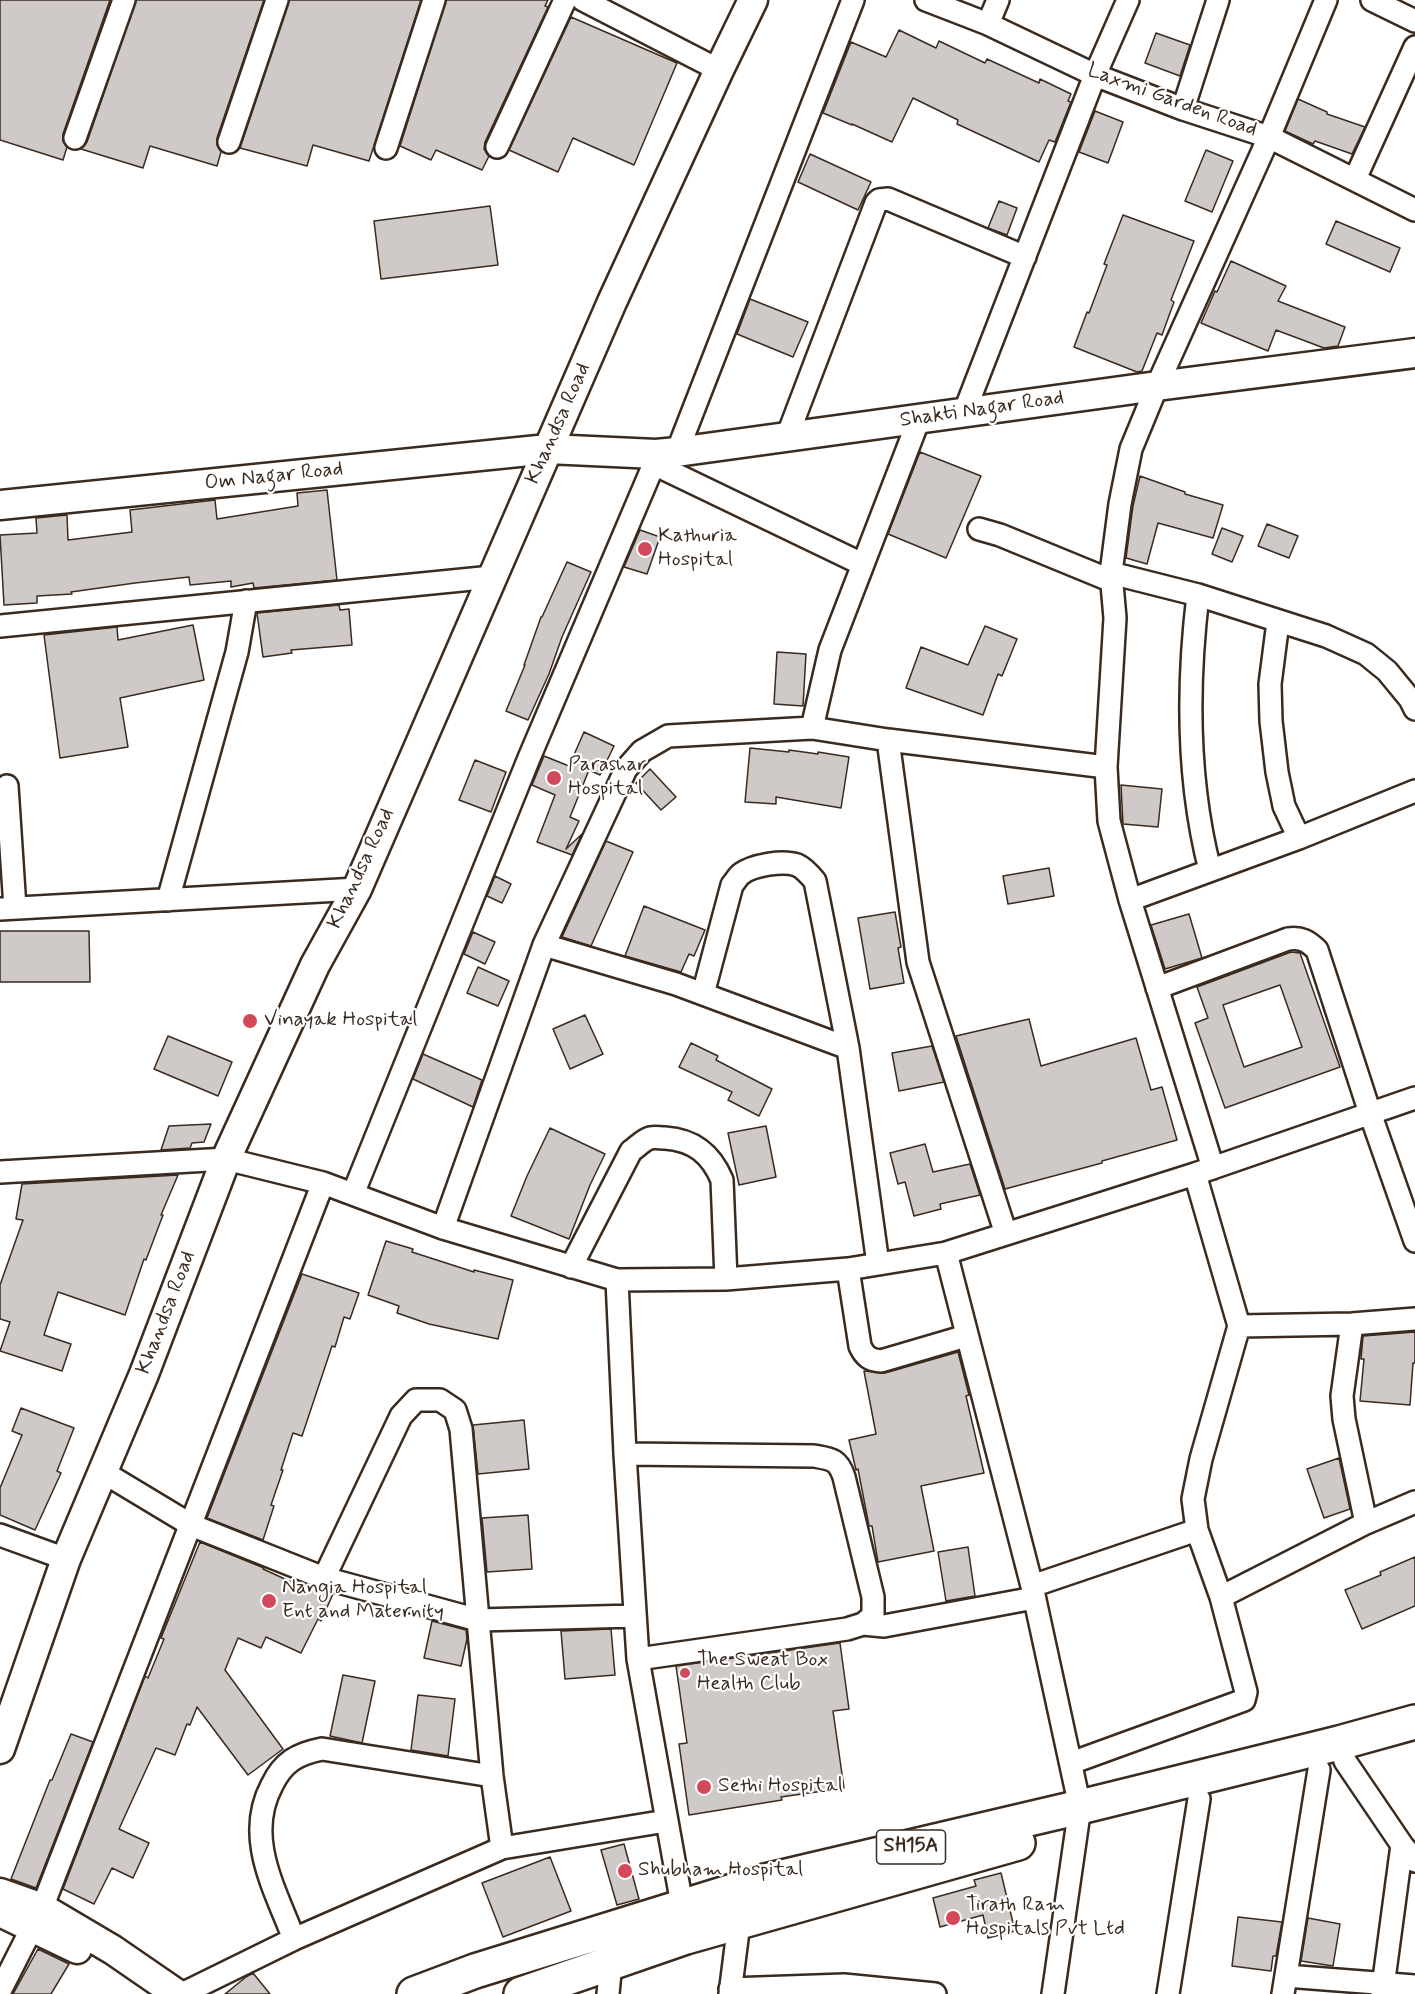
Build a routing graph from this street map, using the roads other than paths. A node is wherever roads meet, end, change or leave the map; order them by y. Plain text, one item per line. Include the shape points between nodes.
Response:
1 (124, 0) edge
2 (277, 0) edge
3 (434, 0) edge
4 (565, 0) edge
5 (583, 0) edge
6 (753, 0) edge
7 (853, 0) edge
8 (926, 0) edge
9 (998, 0) edge
10 (1128, 0) edge
11 (1218, 0) edge
12 (1326, 0) edge
13 (1372, 0) edge
14 (1415, 21) edge
15 (988, 24) junction
16 (1415, 47) edge
17 (719, 70) junction
18 (1095, 75) junction
19 (1183, 109) junction
20 (1269, 137) junction
21 (75, 138) dead end
22 (229, 142) dead end
23 (497, 147) dead end
24 (386, 148) dead end
25 (1355, 179) junction
26 (1415, 210) edge
27 (1025, 257) junction
28 (1415, 353) edge
29 (1157, 386) junction
30 (964, 412) junction
31 (920, 419) junction
32 (788, 437) junction
33 (548, 449) junction
34 (662, 457) junction
35 (0, 505) edge
36 (979, 529) dead end
37 (862, 564) junction
38 (492, 577) junction
39 (1112, 577) junction
40 (1198, 595) junction
41 (246, 601) junction
42 (1278, 622) junction
43 (0, 626) edge
44 (1415, 710) edge
45 (812, 728) junction
46 (888, 740) junction
47 (1106, 767) junction
48 (8, 786) dead end
49 (1415, 791) edge
50 (1299, 838) junction
51 (1210, 870) junction
52 (357, 889) junction
53 (168, 900) junction
54 (1130, 900) junction
55 (7, 908) edge
56 (544, 945) junction
57 (1157, 988) junction
58 (703, 994) junction
59 (848, 1048) junction
60 (1415, 1098) edge
61 (1370, 1113) junction
62 (226, 1159) junction
63 (1204, 1171) junction
64 (0, 1172) edge
65 (323, 1183) junction
66 (353, 1194) junction
67 (443, 1228) junction
68 (1006, 1234) junction
69 (1415, 1241) edge
70 (945, 1252) junction
71 (878, 1264) junction
72 (571, 1267) junction
73 (848, 1269) junction
74 (726, 1279) junction
75 (617, 1280) junction
76 (1415, 1319) edge
77 (1352, 1324) junction
78 (1239, 1326) junction
79 (966, 1336) junction
80 (625, 1454) junction
81 (103, 1472) junction
82 (1415, 1502) edge
83 (1366, 1523) junction
84 (191, 1525) junction
85 (1197, 1530) junction
86 (0, 1535) edge
87 (66, 1559) junction
88 (324, 1578) junction
89 (1033, 1592) junction
90 (1221, 1597) junction
91 (635, 1616) junction
92 (478, 1620) junction
93 (863, 1624) junction
94 (638, 1659) junction
95 (1415, 1722) edge
96 (1415, 1742) edge
97 (0, 1749) edge
98 (1334, 1758) junction
99 (1071, 1762) junction
100 (492, 1776) junction
101 (1199, 1799) junction
102 (1079, 1816) junction
103 (666, 1821) junction
104 (1402, 1845) junction
105 (502, 1848) junction
106 (1415, 1861) edge
107 (735, 1890) junction
108 (0, 1893) edge
109 (0, 1912) edge
110 (36, 1917) junction
111 (684, 1921) junction
112 (739, 1923) junction
113 (294, 1939) junction
114 (612, 1962) junction
115 (1284, 1985) edge
116 (1415, 1986) edge
117 (1382, 1988) edge
118 (843, 1990) edge
119 (0, 1991) edge
120 (730, 1992) edge
121 (147, 1994) edge
122 (179, 1994) edge
123 (414, 1994) edge
124 (521, 1994) edge
125 (608, 1994) edge
126 (934, 1994) edge
127 (1053, 1994) edge
128 (1168, 1994) edge

1 - 21 street
2 - 22 street
3 - 24 street
4 - 23 street
5 - 17 street
6 - 17 street, Khandsa Road
7 - 34 street
8 - 15 street, Laxmi Garden Road
9 - 15 street
10 - 18 street
11 - 19 street
12 - 20 street
13 - 14 street
15 - 18 street, Laxmi Garden Road
16 - 25 street
17 - 33 street, Khandsa Road
18 - 19 street, Laxmi Garden Road
18 - 27 street
19 - 20 street, Laxmi Garden Road
20 - 25 street, Laxmi Garden Road
20 - 29 street
25 - 26 street, Laxmi Garden Road
27 - 30 street
27 - 32 street via 888,199 879,200
28 - 29 street, Shakti Nagar Road
29 - 30 street, Shakti Nagar Road
29 - 39 street via 1131,449
30 - 31 street, Shakti Nagar Road
31 - 32 street, Shakti Nagar Road
31 - 37 street
32 - 34 street, Shakti Nagar Road
33 - 34 street, Shakti Nagar Road
33 - 35 street, Om Nagar Road
33 - 38 street, Khandsa Road
34 - 37 street
34 - 66 street via 529,758
36 - 39 street
37 - 45 street via 830,650
38 - 41 street
38 - 52 street, Khandsa Road
39 - 40 street
39 - 47 street via 1115,618
40 - 42 street
40 - 51 street via 1190,682 1191,738 1201,838
41 - 43 street
41 - 53 street via 237,652
42 - 44 street via 1326,636 1366,654 1387,671
42 - 50 street via 1270,684 1271,721 1284,806
45 - 46 street
45 - 56 street via 668,736 642,751 626,769
46 - 47 street
46 - 68 street via 918,962
47 - 54 street via 1109,821
48 - 55 street
49 - 50 street
50 - 51 street
51 - 54 street
52 - 53 street
52 - 62 street, Khandsa Road via 315,965
53 - 55 street
54 - 57 street
56 - 58 street
56 - 67 street
57 - 61 street via 1288,939 1310,943 1317,950
57 - 63 street
58 - 59 street
58 - 59 street via 732,885 741,874 762,866 797,865 815,881
59 - 71 street
60 - 61 street
61 - 63 street
61 - 69 street
62 - 64 street
62 - 65 street
62 - 81 street, Khandsa Road
63 - 68 street
63 - 78 street
65 - 66 street
65 - 84 street
66 - 67 street
67 - 72 street
68 - 70 street
70 - 71 street
70 - 79 street
71 - 73 street
72 - 74 street via 631,1151 651,1138 680,1139 706,1154 722,1180
72 - 75 street
73 - 74 street
73 - 79 street via 860,1346 872,1360 881,1361
74 - 75 street
75 - 80 street
76 - 77 street
77 - 78 street
77 - 83 street via 1342,1396
78 - 85 street via 1194,1485
79 - 89 street
80 - 91 street
80 - 93 street via 814,1456 833,1460 844,1478 873,1597 873,1616
81 - 84 street
81 - 87 street, Khandsa Road
82 - 83 street
83 - 90 street
84 - 88 street
84 - 110 street
85 - 89 street
85 - 90 street
86 - 87 street
87 - 97 street, Khandsa Road
88 - 92 street
88 - 92 street via 400,1416 416,1400 440,1400 455,1410 461,1430
89 - 93 street via 884,1626
89 - 99 street
90 - 99 street via 1246,1692 1244,1700
91 - 92 street
91 - 94 street
92 - 100 street
93 - 94 street
94 - 103 street
95 - 98 main road, SH15A
96 - 98 main road, SH15A
98 - 101 main road, SH15A
98 - 102 main road, SH15A
98 - 104 street
98 - 115 street
99 - 102 street
100 - 105 street
100 - 113 street via 322,1749 304,1752 289,1761 276,1775 265,1797 259,1827 264,1861
101 - 102 main road, SH15A
101 - 128 street
102 - 107 main road, SH15A
102 - 112 main road, SH15A
102 - 127 street
103 - 105 street
103 - 111 street
104 - 106 street
104 - 117 street
105 - 113 street
107 - 111 main road, SH15A
107 - 112 street
108 - 110 street
109 - 110 street
110 - 119 street
110 - 121 street via 58,1939
110 - 122 street via 113,1950
111 - 112 main road, SH15A
111 - 114 main road, SH15A
111 - 123 main road, SH15A via 475,1971
112 - 120 street
113 - 122 street
114 - 124 main road, SH15A
114 - 125 street
115 - 117 street
116 - 117 street
118 - 120 street
118 - 126 street

